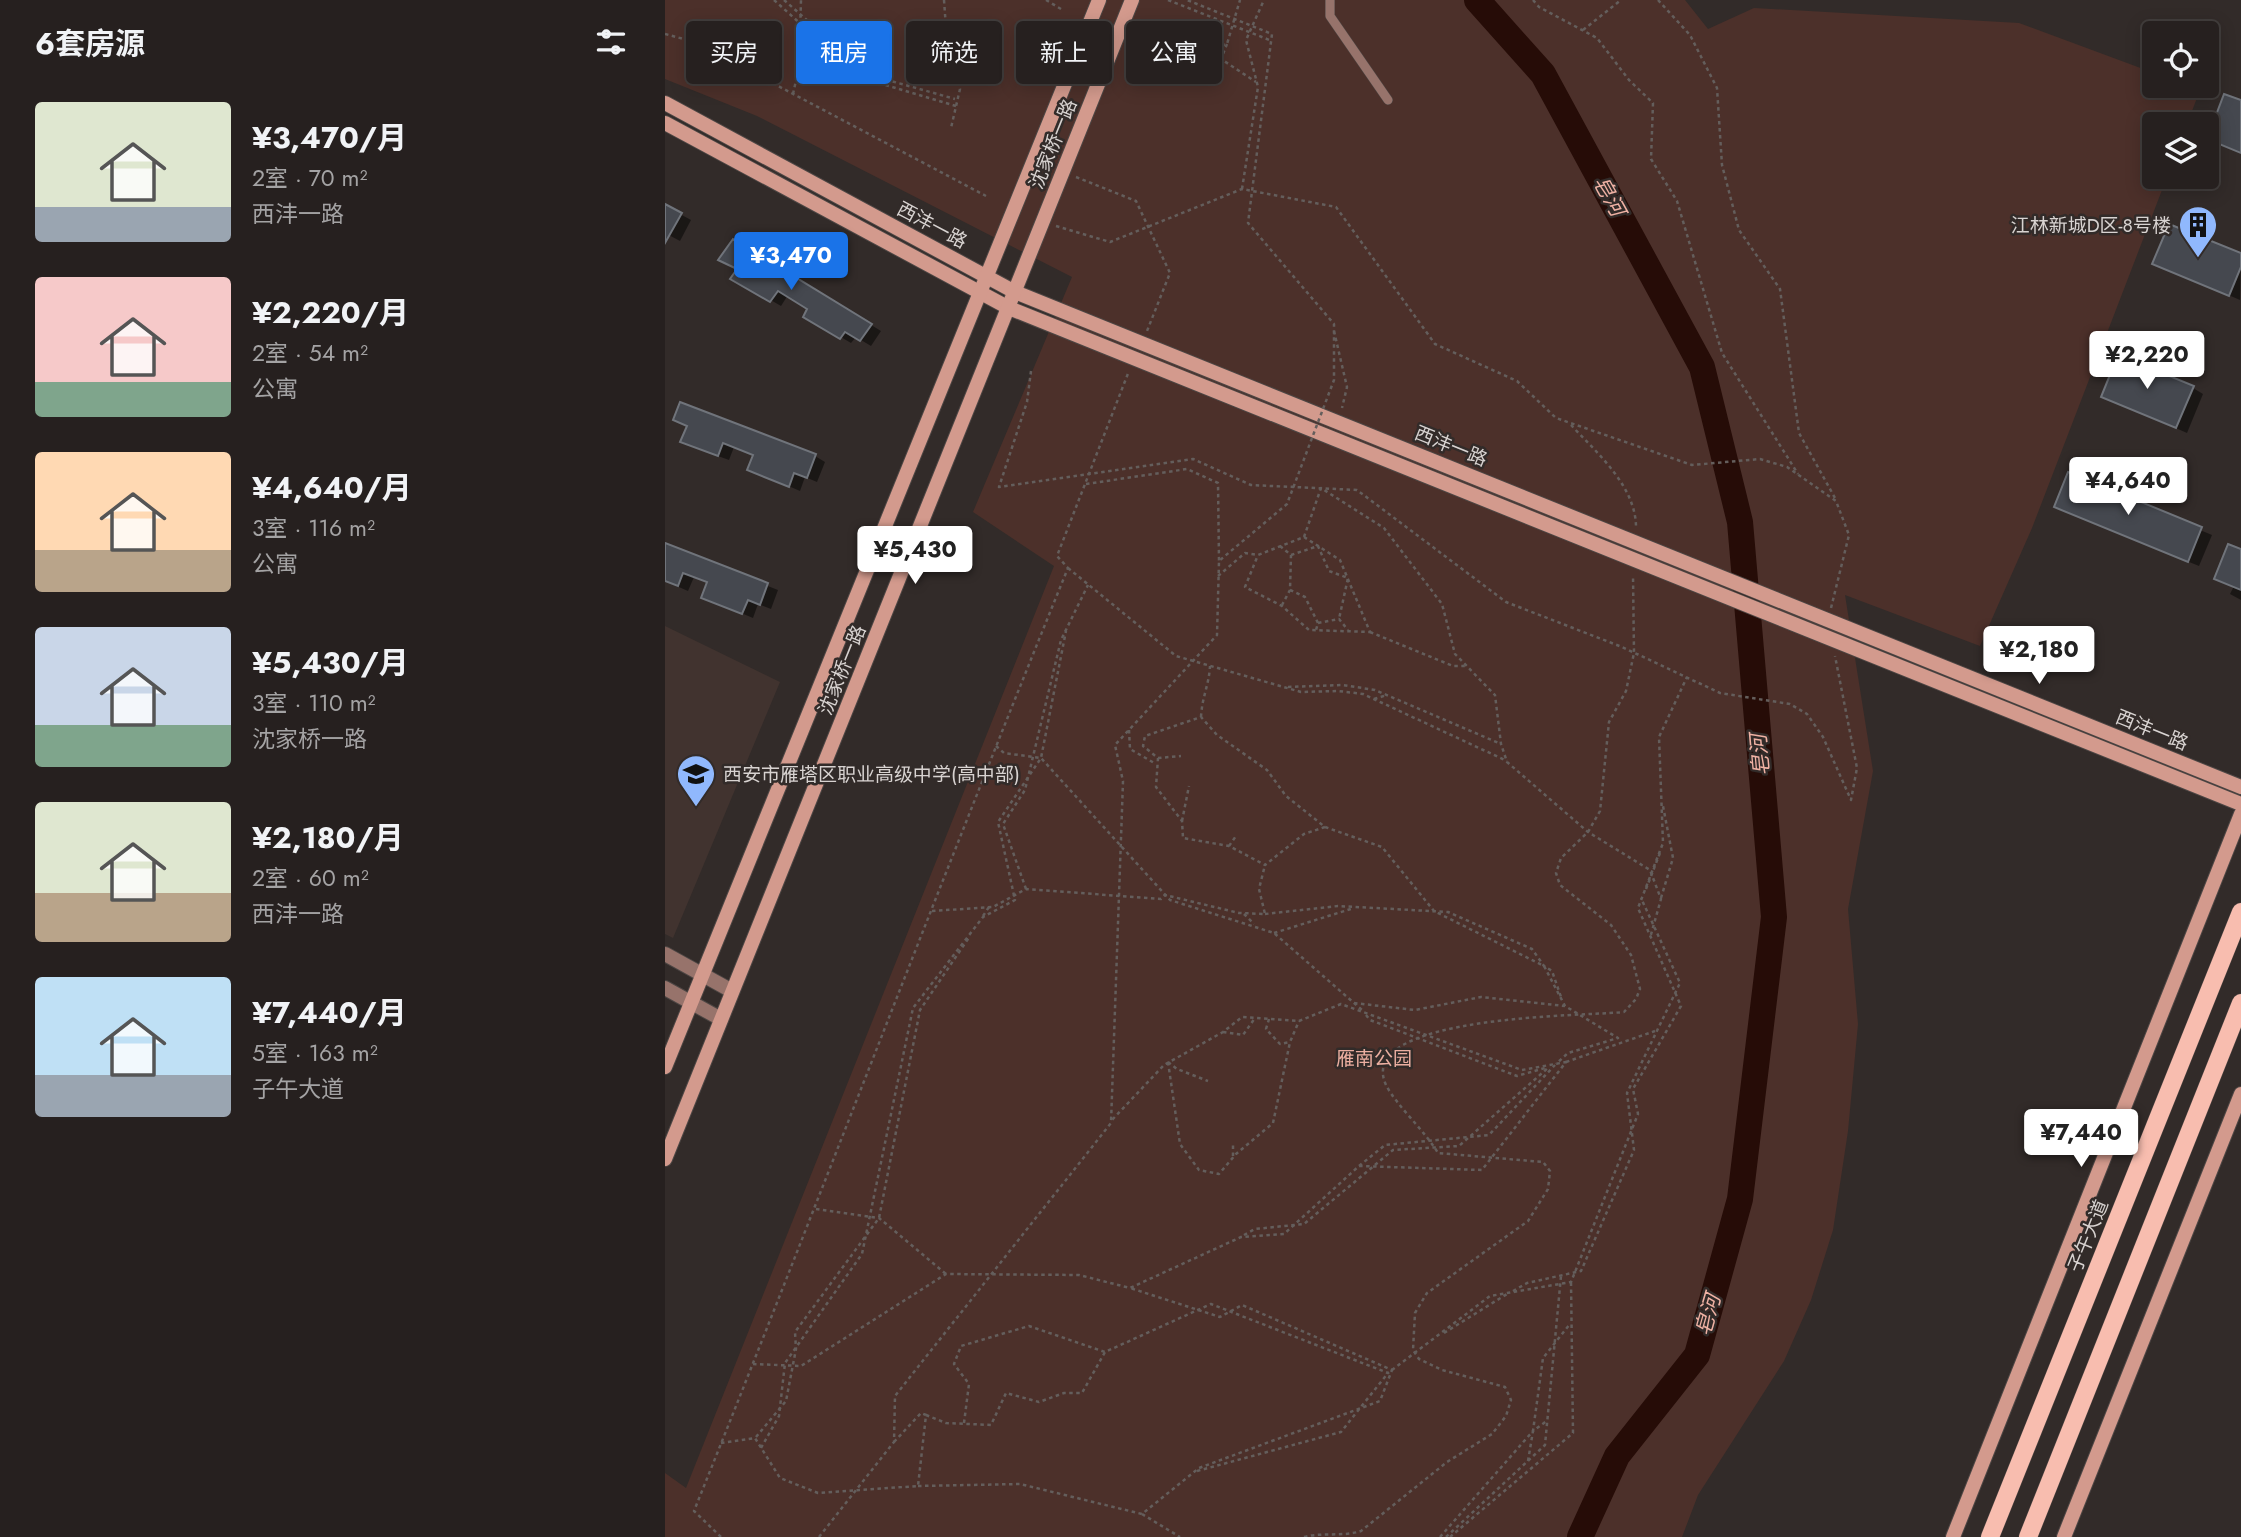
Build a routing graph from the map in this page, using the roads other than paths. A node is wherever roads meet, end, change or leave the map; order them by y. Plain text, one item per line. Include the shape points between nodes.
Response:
1 (1099, 0) edge
2 (1132, 0) edge
3 (1330, 0) edge
4 (1388, 100) dead end
5 (665, 103) edge
6 (665, 123) edge
7 (989, 277) junction
8 (978, 292) junction
9 (1015, 292) junction
10 (1009, 308) junction
11 (2241, 788) edge
12 (2241, 804) edge
13 (2241, 814) edge
14 (2241, 912) edge
15 (665, 954) edge
16 (702, 974) junction
17 (665, 988) edge
18 (732, 991) junction
19 (691, 1002) junction
20 (2241, 1003) edge
21 (721, 1019) junction
22 (665, 1067) edge
23 (2241, 1094) edge
24 (665, 1158) edge
25 (1953, 1537) edge
26 (1990, 1537) edge
27 (2028, 1537) edge
28 (2064, 1537) edge

1 - 7 main road, 沈家桥一路
2 - 9 main road, 沈家桥一路
3 - 4 lane via 1330,16
5 - 7 main road, 西沣一路
6 - 8 main road, 西沣一路
7 - 8 main road, 沈家桥一路
7 - 9 main road, 西沣一路
8 - 10 main road, 西沣一路
8 - 16 main road, 沈家桥一路
9 - 10 main road, 沈家桥一路
9 - 11 main road, 西沣一路
10 - 12 main road, 西沣一路
10 - 18 main road, 沈家桥一路
13 - 25 main road
14 - 26 main road, 子午大道
15 - 16 street
16 - 18 street
16 - 19 main road, 沈家桥一路
17 - 19 street
18 - 21 main road, 沈家桥一路
19 - 21 street
19 - 22 main road, 沈家桥一路
20 - 27 main road
21 - 24 main road, 沈家桥一路
23 - 28 main road

